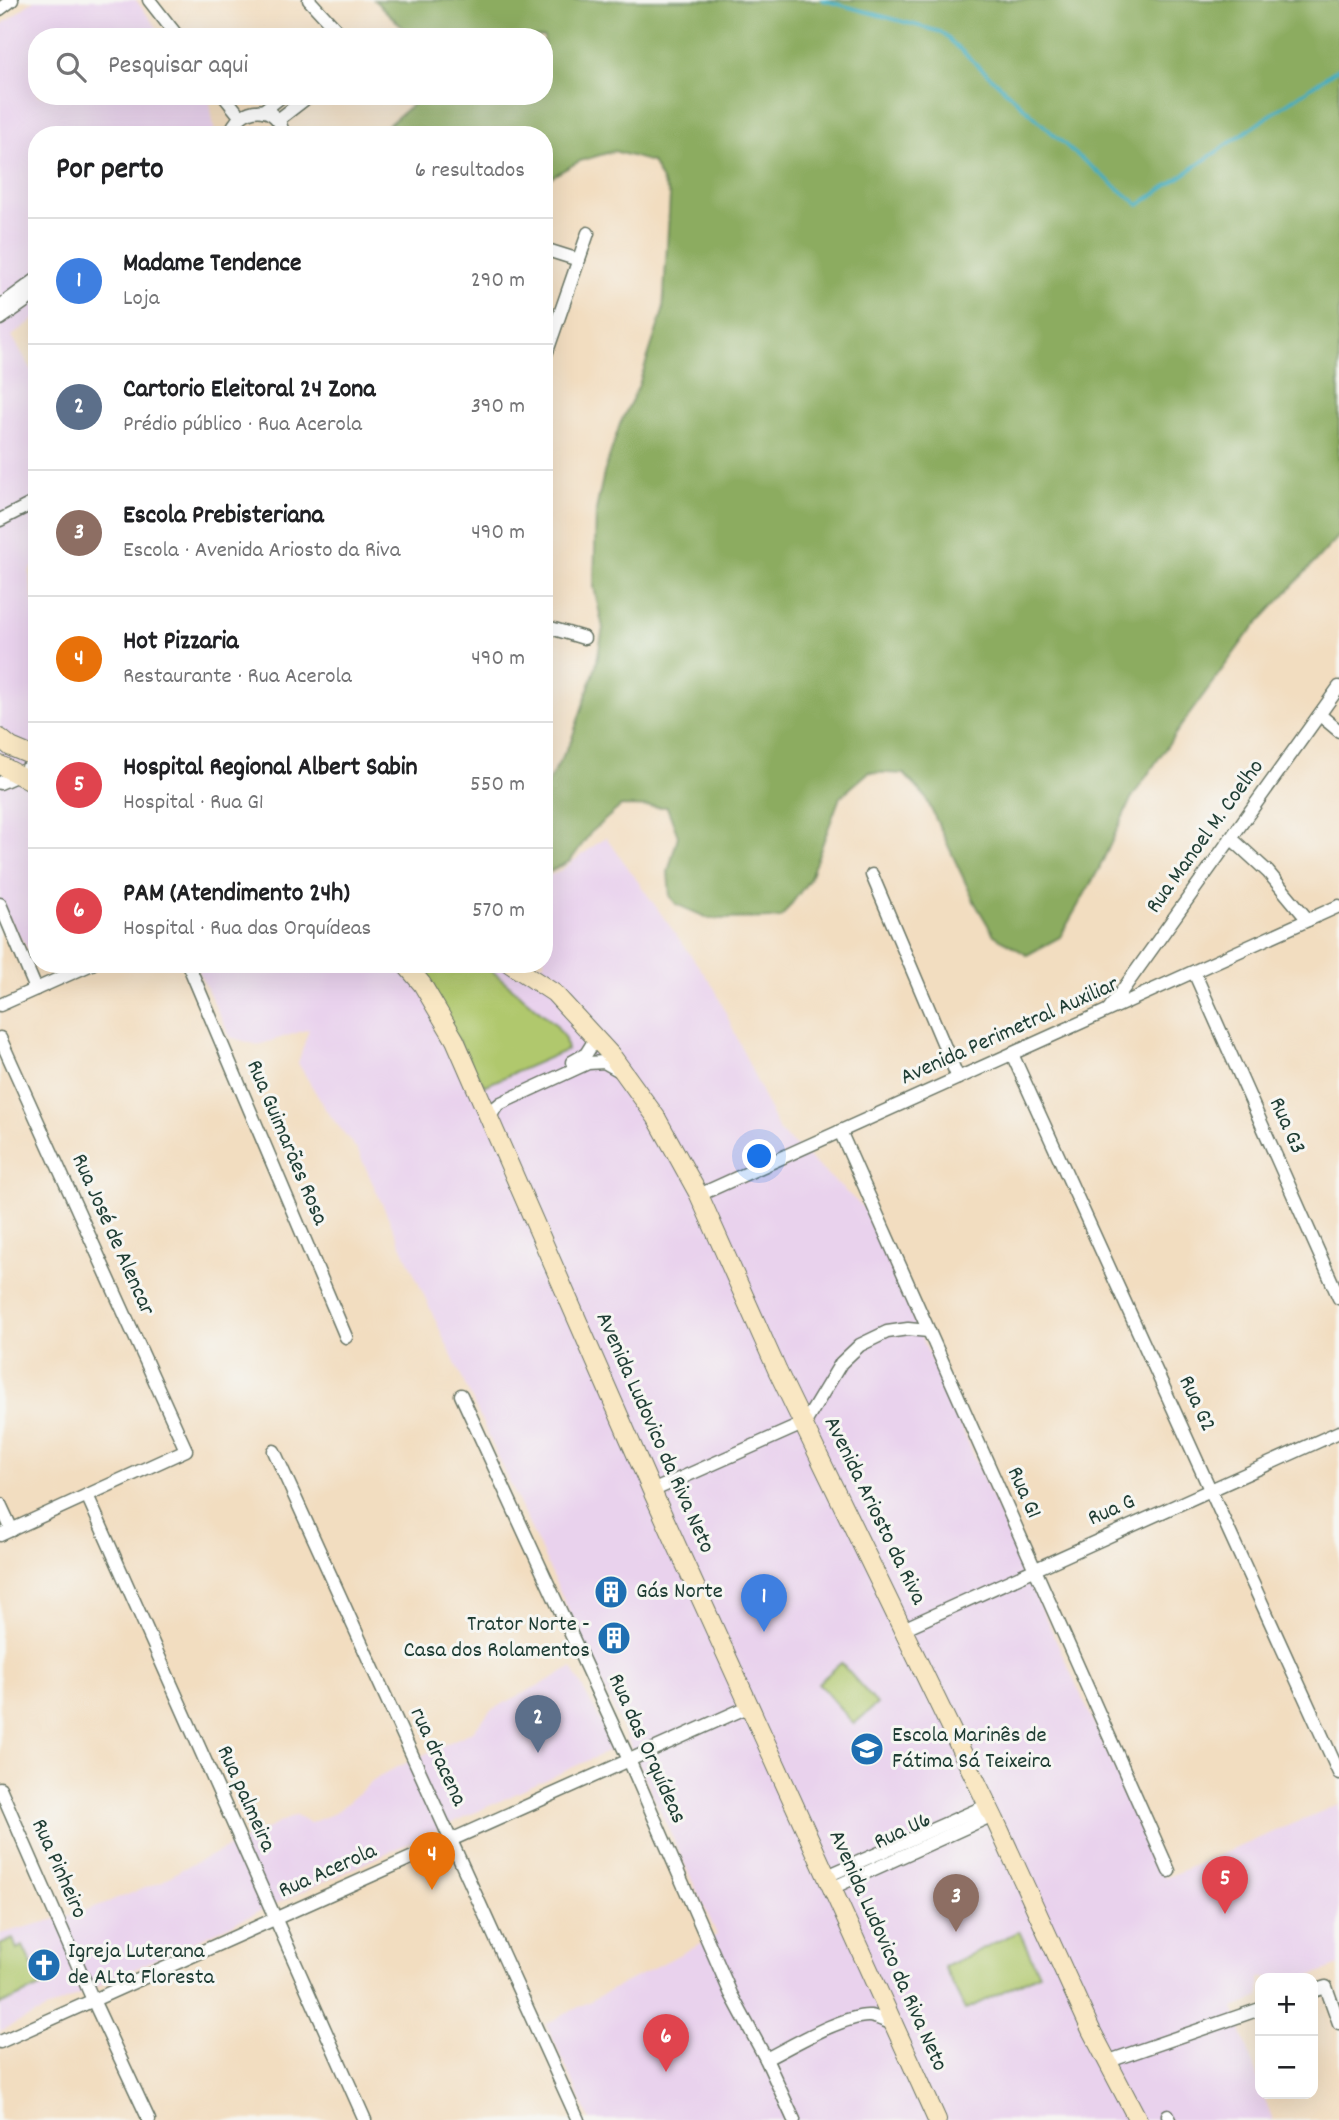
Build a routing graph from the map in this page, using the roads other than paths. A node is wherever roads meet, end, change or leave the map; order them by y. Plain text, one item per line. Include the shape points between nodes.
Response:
1 (12, 0) edge
2 (149, 0) edge
3 (309, 0) edge
4 (0, 9) edge
5 (171, 28) edge
6 (335, 28) edge
7 (231, 105) edge
8 (271, 105) edge
9 (297, 105) edge
10 (263, 111) junction
11 (240, 116) junction
12 (278, 120) junction
13 (232, 126) edge
14 (280, 126) edge
15 (588, 233) dead end
16 (553, 252) edge
17 (579, 260) junction
18 (28, 286) edge
19 (28, 299) edge
20 (0, 306) edge
21 (0, 319) edge
22 (553, 334) edge
23 (28, 506) edge
24 (0, 520) edge
25 (553, 629) edge
26 (584, 638) dead end
27 (1339, 687) edge
28 (1320, 715) junction
29 (1339, 731) edge
30 (0, 738) edge
31 (28, 756) edge
32 (0, 765) edge
33 (28, 767) edge
34 (18, 775) junction
35 (28, 780) edge
36 (0, 783) edge
37 (1231, 838) junction
38 (872, 875) dead end
39 (0, 904) edge
40 (1339, 906) edge
41 (1308, 920) junction
42 (28, 970) edge
43 (1194, 972) junction
44 (29, 973) edge
45 (72, 973) edge
46 (192, 973) edge
47 (413, 973) edge
48 (524, 973) edge
49 (36, 989) junction
50 (0, 1005) edge
51 (1108, 1011) junction
52 (0, 1038) edge
53 (596, 1038) junction
54 (1012, 1054) junction
55 (587, 1059) junction
56 (626, 1076) junction
57 (958, 1078) junction
58 (544, 1079) junction
59 (478, 1094) junction
60 (489, 1119) junction
61 (839, 1131) junction
62 (699, 1195) junction
63 (1339, 1298) edge
64 (928, 1331) junction
65 (346, 1338) dead end
66 (461, 1395) dead end
67 (805, 1423) junction
68 (1339, 1432) edge
69 (274, 1451) dead end
70 (1212, 1489) junction
71 (652, 1492) junction
72 (87, 1495) junction
73 (0, 1504) edge
74 (6, 1533) edge
75 (1034, 1570) junction
76 (903, 1629) junction
77 (750, 1706) junction
78 (629, 1760) junction
79 (1339, 1773) edge
80 (0, 1788) edge
81 (990, 1810) junction
82 (452, 1840) junction
83 (1169, 1871) dead end
84 (829, 1882) junction
85 (274, 1919) junction
86 (1318, 1990) edge
87 (93, 2000) junction
88 (1255, 2011) edge
89 (1339, 2022) edge
90 (891, 2024) junction
91 (0, 2042) edge
92 (766, 2059) junction
93 (1109, 2061) junction
94 (149, 2120) edge
95 (365, 2120) edge
96 (578, 2120) edge
97 (794, 2120) edge
98 (936, 2120) edge
99 (1138, 2120) edge

1 - 4 street
2 - 5 street
3 - 6 street
7 - 11 street
8 - 10 street
9 - 12 street
10 - 11 street
10 - 12 street
11 - 13 street
12 - 14 street
15 - 17 street
16 - 17 street
17 - 22 street
18 - 20 street
19 - 21 street
23 - 24 street
25 - 26 street
27 - 28 street, Rua Manoel M. Coelho
28 - 29 street
28 - 37 street, Rua Manoel M. Coelho
30 - 31 street
32 - 34 street
33 - 34 street
34 - 35 street
34 - 36 street
37 - 41 street via 1268,872
37 - 51 street, Rua Manoel M. Coelho
38 - 57 street
39 - 42 street
40 - 41 street, Avenida Perimetral Auxiliar
41 - 43 street, Avenida Perimetral Auxiliar
43 - 51 street, Avenida Perimetral Auxiliar
43 - 63 street, Rua G3
44 - 49 street
45 - 49 street
46 - 65 street, Rua Guimarães Rosa
47 - 59 street, Avenida Ludovico da Riva Neto via 455,1040
48 - 53 street, Avenida Ariosto da Riva via 554,993
49 - 50 street
51 - 54 street, Avenida Perimetral Auxiliar
52 - 72 street, Rua José de Alencar via 186,1450
53 - 55 street
53 - 56 street, Avenida Ariosto da Riva
54 - 57 street, Avenida Perimetral Auxiliar
54 - 70 street, Rua G2
55 - 56 street via 611,1064
55 - 58 street
56 - 62 street, Avenida Ariosto da Riva via 656,1117
57 - 61 street, Avenida Perimetral Auxiliar
58 - 59 street via 495,1096
58 - 60 street via 495,1108
59 - 60 street, Avenida Ludovico da Riva Neto
60 - 71 street, Avenida Ludovico da Riva Neto
61 - 62 street, Avenida Perimetral Auxiliar
61 - 64 street, Rua G1
62 - 67 street, Avenida Ariosto da Riva
64 - 67 street via 887,1332 860,1345 841,1363
64 - 75 street, Rua G1
66 - 78 street, Rua das Orquídeas
67 - 71 street
67 - 76 street, Avenida Ariosto da Riva
68 - 70 street, Rua G
69 - 82 street, rua dracena
70 - 75 street, Rua G
70 - 79 street, Rua G2
71 - 77 street, Avenida Ludovico da Riva Neto
72 - 74 street
72 - 85 street, Rua palmeira
73 - 74 street
75 - 76 street, Rua G
75 - 83 street, Rua G1
76 - 81 street, Avenida Ariosto da Riva
77 - 78 street, Rua Acerola
77 - 84 street, Avenida Ludovico da Riva Neto
78 - 82 street, Rua Acerola
78 - 92 street, Rua das Orquídeas via 731,1994
80 - 87 street, Rua Pinheiro
81 - 84 street, Rua U6
81 - 93 street, Avenida Ariosto da Riva
82 - 85 street, Rua Acerola
82 - 96 street, rua dracena
84 - 90 street, Avenida Ludovico da Riva Neto
85 - 87 street, Rua Acerola
85 - 95 street, Rua palmeira
86 - 89 street via 1326,1987
87 - 91 street, Rua Acerola
87 - 94 street, Rua Pinheiro
88 - 93 street
90 - 92 street via 872,2016 859,2017
90 - 98 street, Avenida Ludovico da Riva Neto
92 - 97 street, Rua das Orquídeas
93 - 99 street, Avenida Ariosto da Riva

